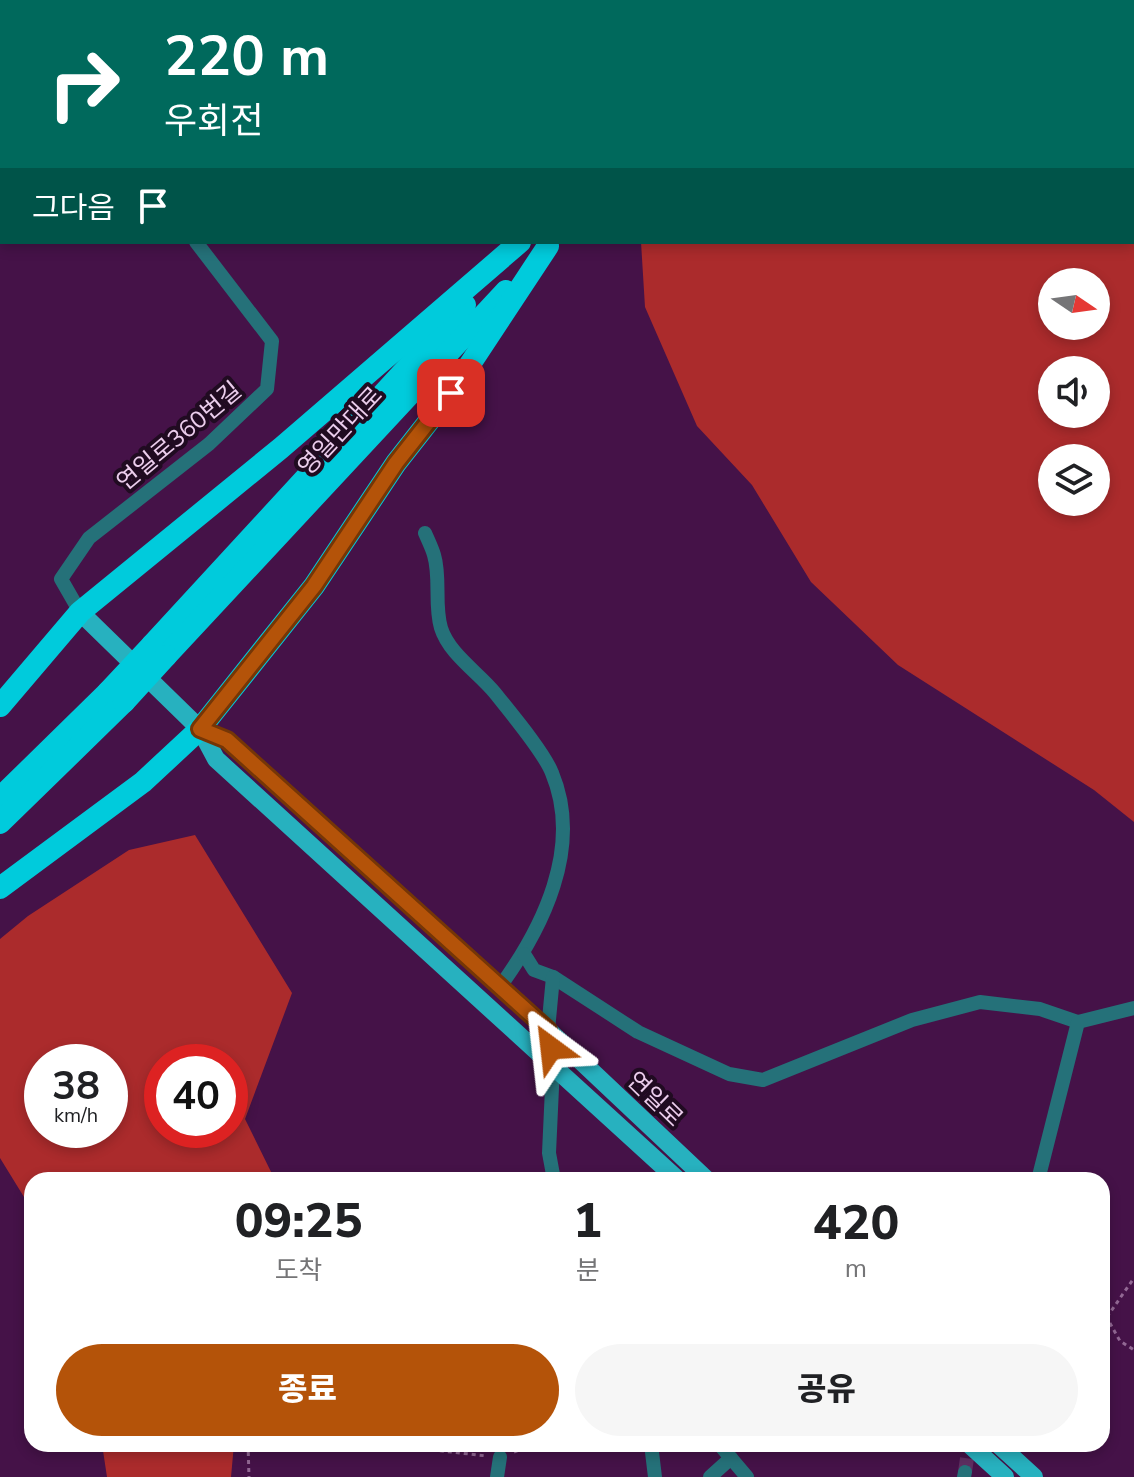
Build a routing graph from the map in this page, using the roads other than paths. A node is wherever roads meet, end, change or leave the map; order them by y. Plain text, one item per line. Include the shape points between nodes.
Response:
1 (198, 244) edge
2 (519, 244) edge
3 (519, 244) edge
4 (550, 244) edge
5 (425, 533) dead end
6 (80, 612) junction
7 (159, 651) junction
8 (116, 697) junction
9 (0, 706) edge
10 (200, 729) junction
11 (0, 798) edge
12 (0, 823) edge
13 (0, 888) edge
14 (524, 954) junction
15 (553, 977) junction
16 (499, 988) junction
17 (1134, 1008) edge
18 (1078, 1022) junction
19 (548, 1030) junction
20 (553, 1066) junction
21 (553, 1172) edge
22 (669, 1172) edge
23 (699, 1172) edge
24 (1040, 1172) edge
25 (652, 1452) edge
26 (726, 1452) edge
27 (978, 1452) edge
28 (1007, 1452) edge
29 (500, 1457) road end
30 (731, 1458) junction
31 (497, 1477) edge
32 (655, 1477) edge
33 (710, 1477) edge
34 (747, 1477) edge
35 (1005, 1477) edge
36 (1034, 1477) edge

1 - 6 street, 연일로360번길 via 272,341 267,389 209,444 89,538 61,579
2 - 6 highway
3 - 7 highway, 영일만대로
4 - 7 highway, 영일만대로
4 - 10 highway via 314,586
5 - 14 street via 435,557 441,629 551,771 563,810 554,885
6 - 9 highway
6 - 10 main road
7 - 8 highway, bridge
8 - 11 highway
8 - 12 highway
10 - 13 highway via 143,782
10 - 16 main road, 연일로 via 227,740
10 - 20 main road, 연일로 via 216,759
14 - 15 street via 534,970
14 - 16 street
15 - 18 street via 638,1032 729,1074 763,1080 912,1020 980,1002 1040,1009
15 - 19 street
16 - 19 main road, 연일로
17 - 18 street
18 - 24 street
19 - 20 street
19 - 23 main road, 연일로
20 - 21 street
20 - 22 main road, 연일로
25 - 32 street
26 - 30 street
27 - 35 main road
28 - 36 main road
29 - 31 street
30 - 33 street
30 - 34 street

